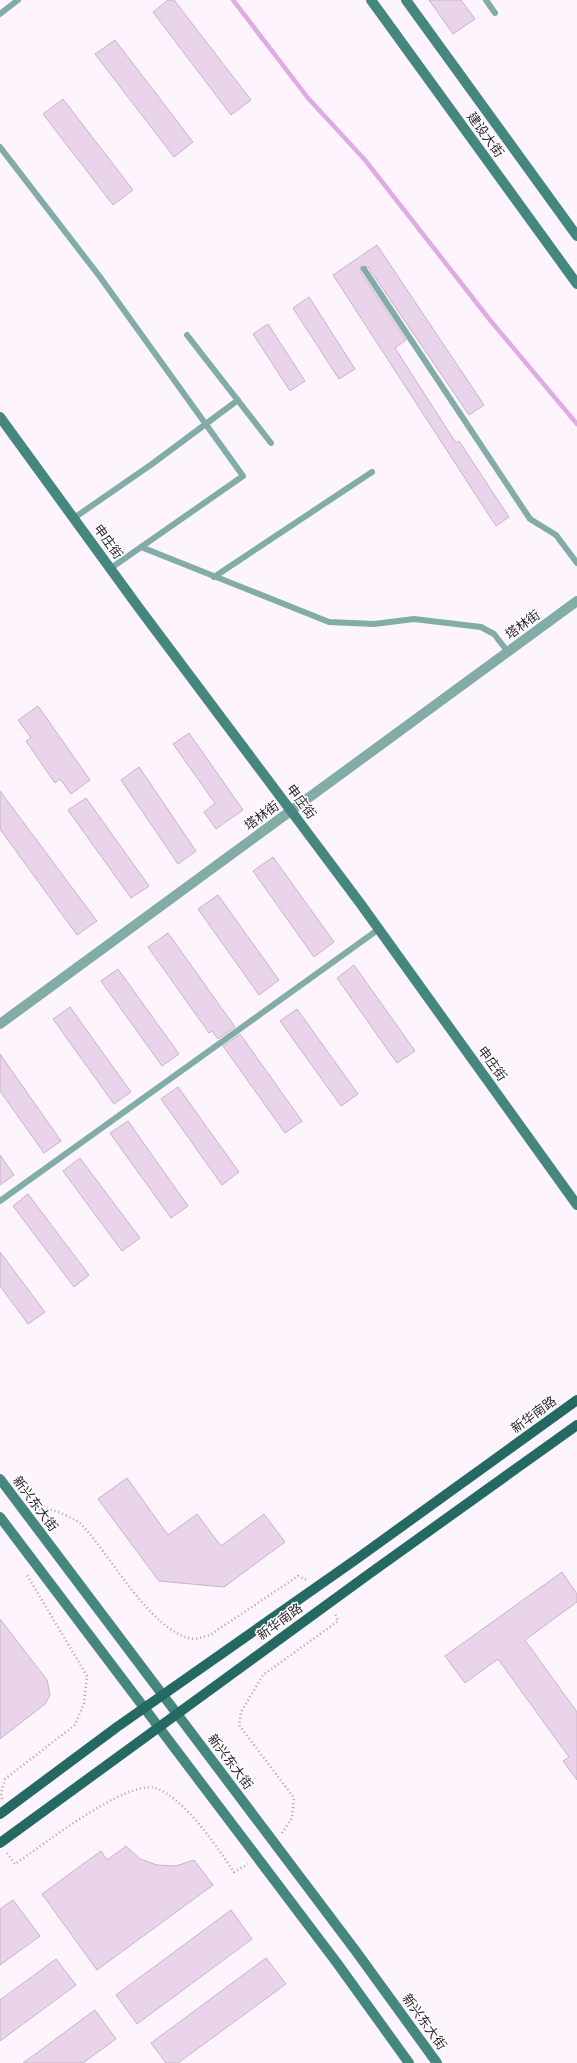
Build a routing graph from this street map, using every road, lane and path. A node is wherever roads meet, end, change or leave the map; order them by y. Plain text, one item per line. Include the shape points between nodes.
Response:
1 (18, 0) edge
2 (371, 0) edge
3 (406, 0) edge
4 (486, 0) edge
5 (495, 13) dead end
6 (0, 14) edge
7 (0, 147) edge
8 (577, 236) edge
9 (364, 269) dead end
10 (577, 284) edge
11 (187, 335) dead end
12 (238, 400) junction
13 (0, 417) edge
14 (206, 424) junction
15 (271, 443) dead end
16 (372, 472) dead end
17 (74, 518) junction
18 (141, 547) junction
19 (577, 563) edge
20 (111, 568) junction
21 (214, 577) junction
22 (577, 601) edge
23 (508, 652) junction
24 (291, 811) junction
25 (379, 929) junction
26 (0, 1024) edge
27 (0, 1201) edge
28 (577, 1205) edge
29 (577, 1400) edge
30 (577, 1425) edge
31 (0, 1479) edge
32 (26, 1513) junction
33 (0, 1517) edge
34 (32, 1560) junction
35 (319, 1586) junction
36 (331, 1601) junction
37 (163, 1695) junction
38 (144, 1708) junction
39 (176, 1713) junction
40 (158, 1726) junction
41 (2, 1812) edge
42 (0, 1842) edge
43 (275, 1843) junction
44 (258, 1858) junction
45 (409, 2063) edge
46 (437, 2063) edge

1 - 6 lane
2 - 10 street, 建设大街
3 - 8 street, 建设大街
4 - 5 lane
7 - 14 lane via 100,277
9 - 19 lane via 530,520 556,535
11 - 12 lane
12 - 14 lane
12 - 15 lane
13 - 17 street, 申庄街
14 - 17 lane
14 - 18 lane via 243,476
16 - 21 lane
17 - 20 street, 申庄街
18 - 20 lane
18 - 21 lane
20 - 24 street, 申庄街
21 - 23 lane via 329,622 374,624 414,619 481,627 494,634
22 - 23 street, 塔林街
23 - 24 street, 塔林街
24 - 25 street, 申庄街
24 - 26 street, 塔林街
25 - 27 lane
25 - 28 street, 申庄街
29 - 35 main road, 新华南路
30 - 36 main road, 新华南路
31 - 32 street, 新兴东大街
32 - 35 path via 47,1508 80,1522 153,1614 174,1631 189,1638 210,1635 298,1576
32 - 37 street, 新兴东大街
33 - 34 street
34 - 38 street
34 - 41 path via 25,1571 87,1676 84,1703 75,1725 5,1779 1,1793
35 - 37 main road, 新华南路
36 - 39 main road, 新华南路
36 - 43 path via 338,1622 263,1675 241,1712 239,1724 294,1798 292,1818
37 - 38 main road, 新华南路
37 - 39 street, 新兴东大街
38 - 40 street
38 - 41 main road, 新华南路
39 - 40 main road, 新华南路
39 - 43 street, 新兴东大街
40 - 42 main road, 新华南路
40 - 44 street
42 - 44 path via 15,1864 105,1803 144,1787 156,1788 186,1809 234,1872
43 - 46 street, 新兴东大街
44 - 45 street

